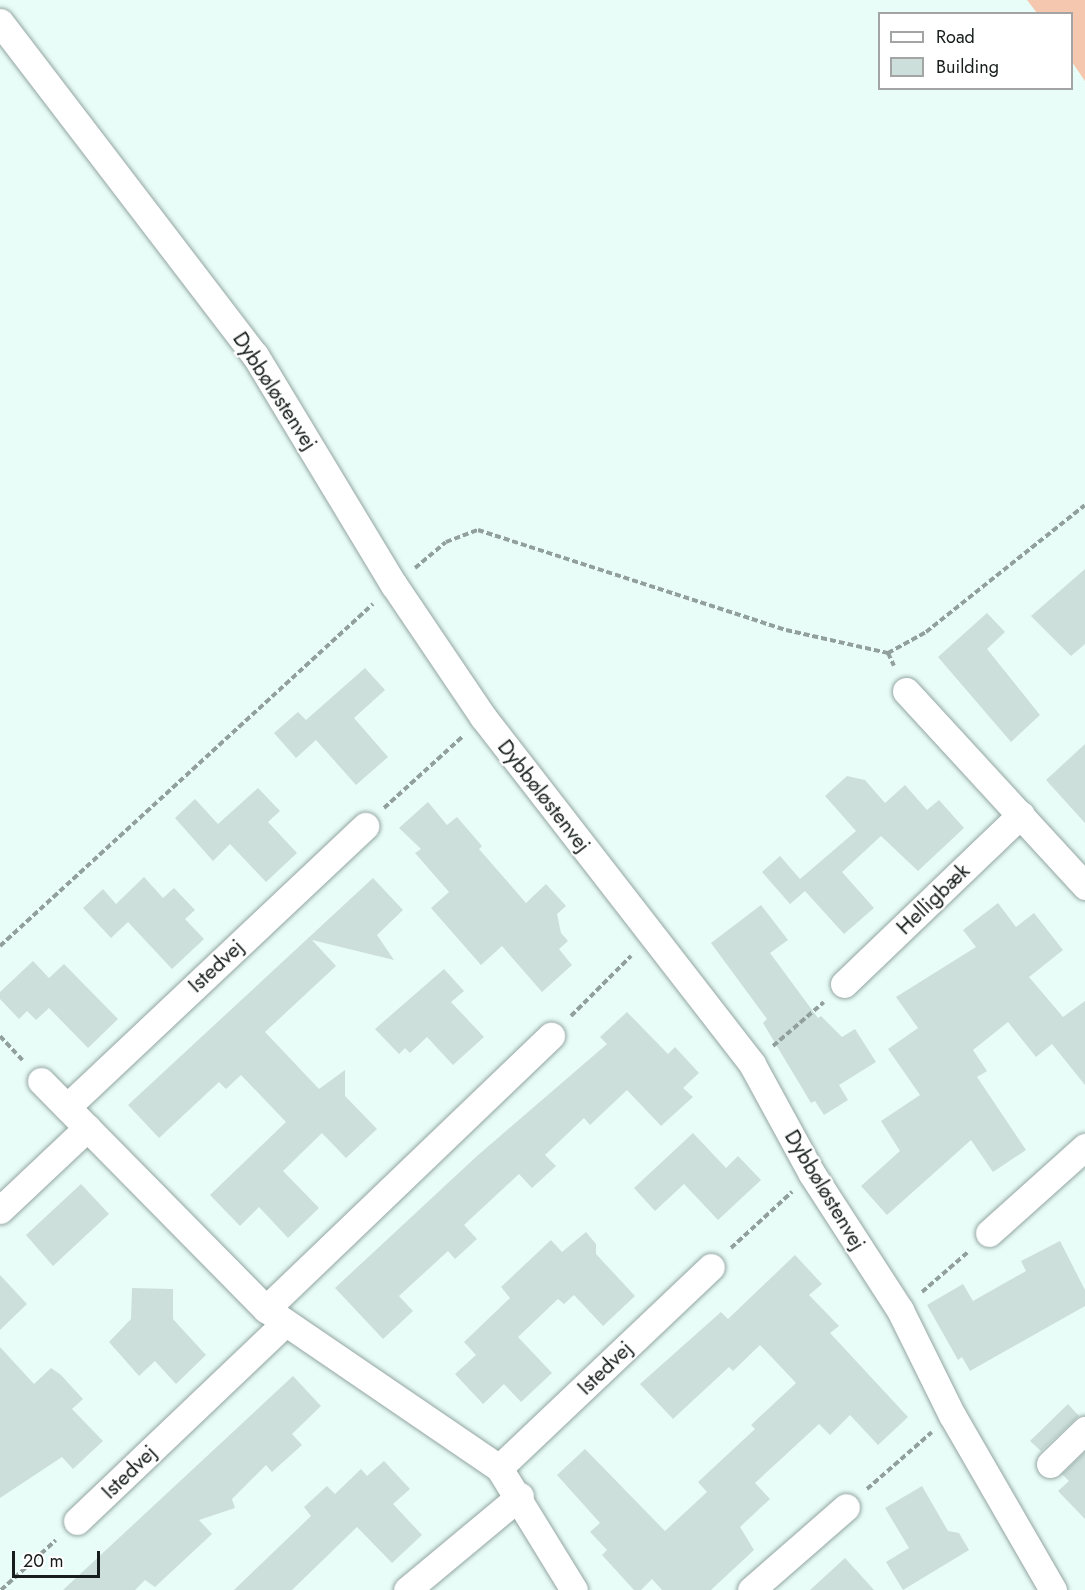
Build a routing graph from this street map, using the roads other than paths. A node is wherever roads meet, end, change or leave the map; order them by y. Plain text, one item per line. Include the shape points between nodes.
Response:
1 (0, 22) edge
2 (906, 691) dead end
3 (1021, 814) junction
4 (365, 826) road end
5 (1085, 886) edge
6 (844, 984) road end
7 (551, 1036) road end
8 (41, 1081) dead end
9 (67, 1107) junction
10 (87, 1128) junction
11 (1085, 1147) edge
12 (0, 1210) edge
13 (989, 1233) road end
14 (711, 1267) road end
15 (276, 1316) junction
16 (1085, 1430) edge
17 (1050, 1464) dead end
18 (499, 1468) junction
19 (520, 1496) junction
20 (846, 1507) road end
21 (77, 1521) road end
22 (407, 1590) edge
23 (574, 1590) edge
24 (752, 1590) edge
25 (1053, 1590) edge

1 - 25 street, Dybbøløstenvej via 255,355 394,585 483,717 752,1064 812,1174 900,1310 952,1415
2 - 3 street
3 - 5 street
3 - 6 street, Helligbæk
4 - 9 street, Istedvej
7 - 15 street, Istedvej
8 - 9 street
9 - 10 street
10 - 12 street
10 - 15 street
11 - 13 street
14 - 18 street, Istedvej
15 - 18 street
15 - 21 street, Istedvej
16 - 17 street
18 - 19 street
19 - 22 street
19 - 23 street
20 - 24 street

